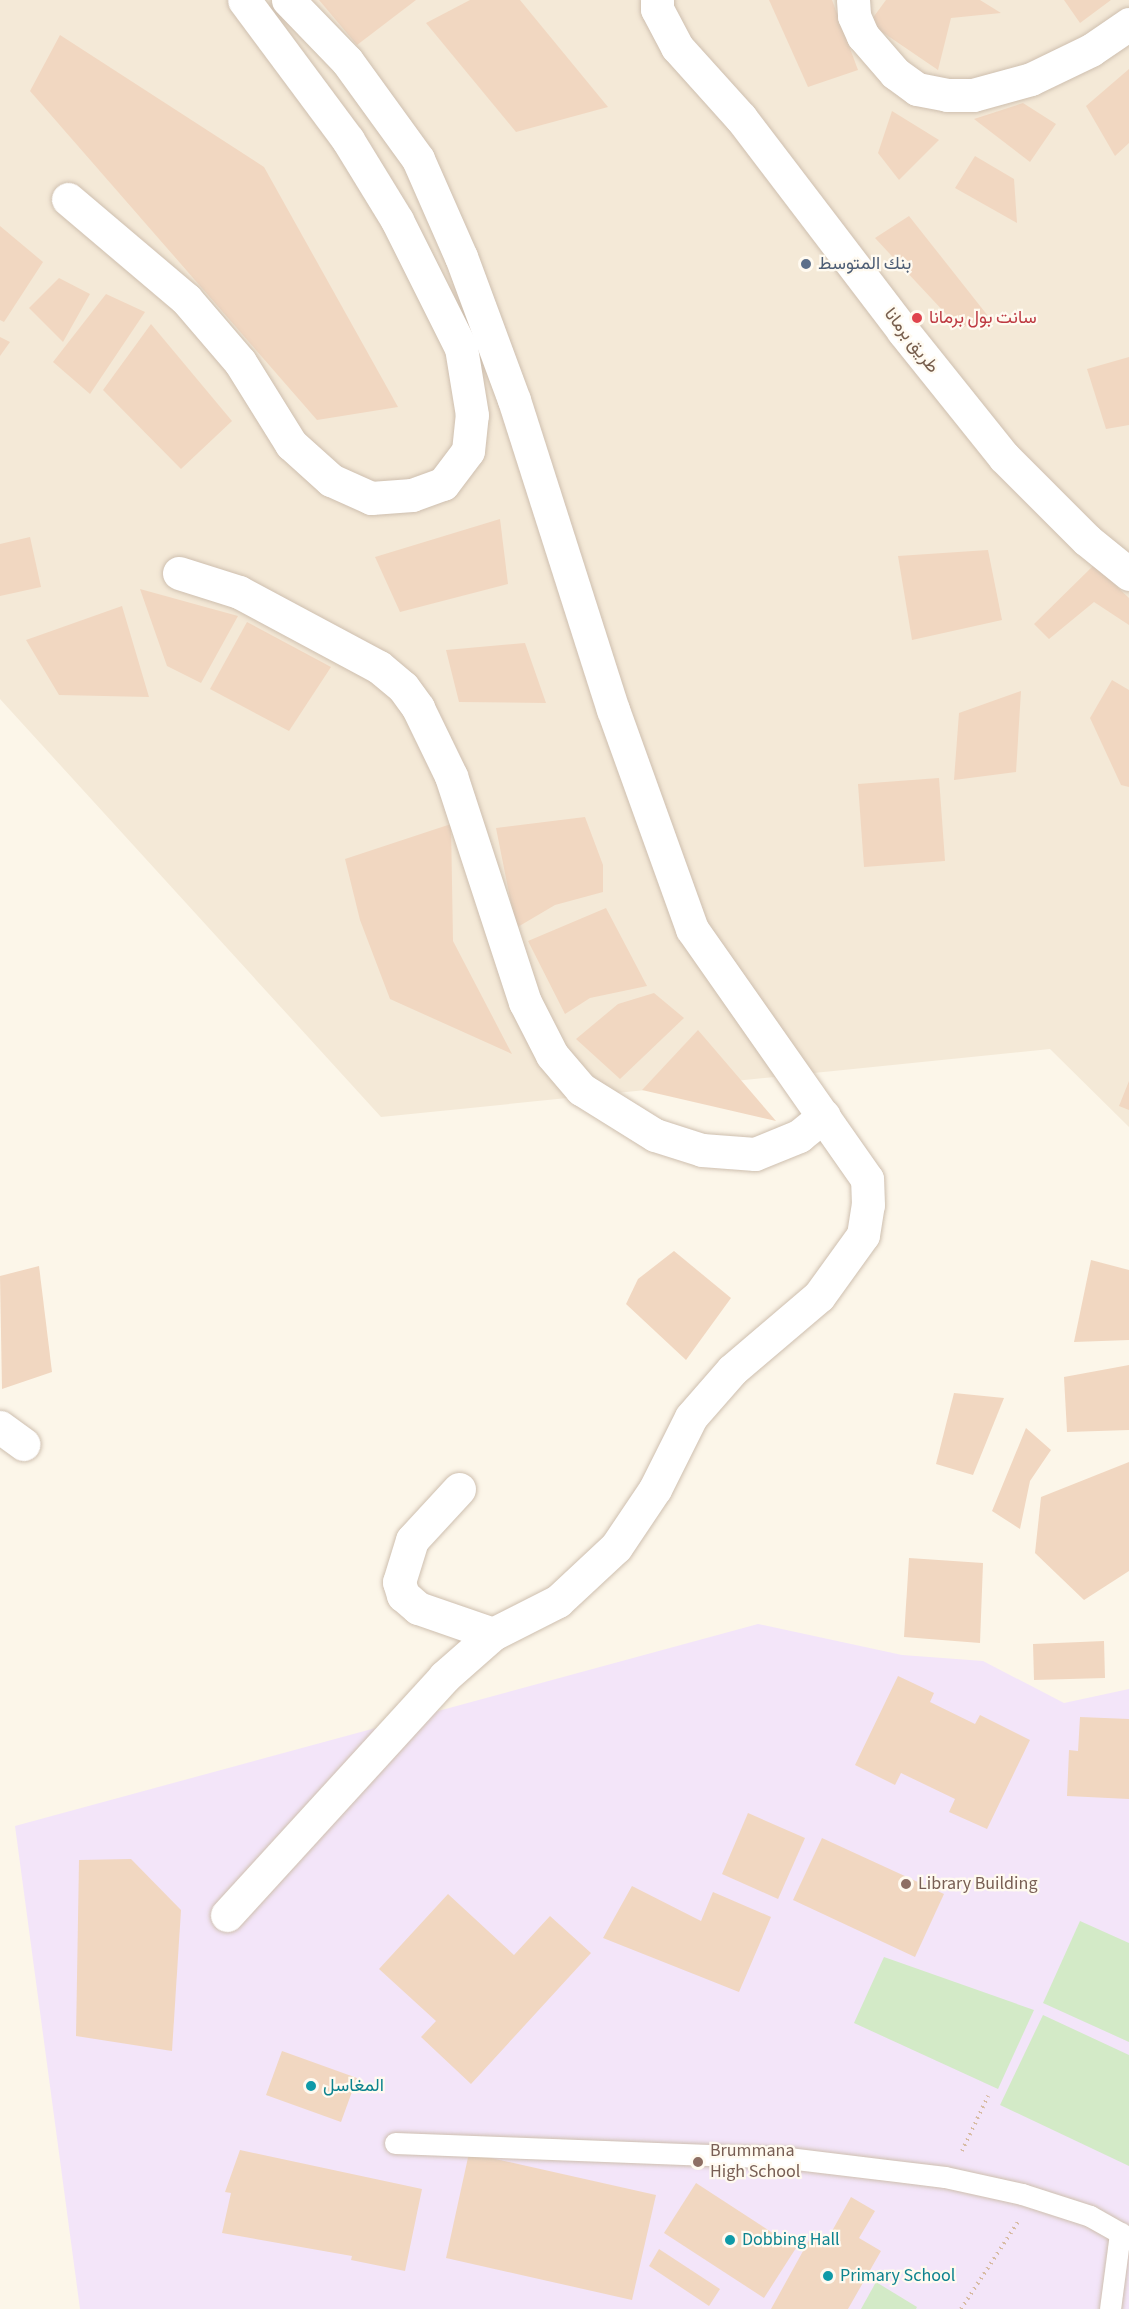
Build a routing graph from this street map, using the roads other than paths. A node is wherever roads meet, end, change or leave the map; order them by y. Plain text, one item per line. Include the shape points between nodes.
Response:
1 (244, 0) edge
2 (288, 0) edge
3 (657, 0) edge
4 (853, 0) edge
5 (1129, 24) edge
6 (68, 199) dead end
7 (179, 573) dead end
8 (1129, 574) edge
9 (824, 1116) junction
10 (459, 1489) dead end
11 (493, 1634) junction
12 (227, 1915) dead end
13 (395, 2144) dead end
14 (1124, 2236) edge
15 (1110, 2309) edge

1 - 6 street via 348,140 397,220 461,348 472,415 468,451 443,484 412,495 371,498 331,480 291,444 240,362 186,299
2 - 9 street via 346,61 418,159 461,257 514,400 613,710 692,929
3 - 8 street, طريق برمانا via 657,9 677,47 741,118 1004,457 1087,540
4 - 5 street via 854,16 863,36 895,73 917,89 947,95 973,95 1031,79 1091,50
7 - 9 street via 239,592 379,667 403,687 418,708 451,776 525,1002 552,1055 581,1089 655,1135 702,1150 755,1154 799,1136
9 - 11 street via 867,1179 868,1205 862,1235 847,1262 819,1296 732,1370 691,1417 655,1489 616,1547 558,1600
10 - 11 street via 412,1540 399,1582 403,1595 418,1608
11 - 12 street via 444,1677
13 - 14 lane via 788,2158 934,2176 1022,2194 1090,2216
14 - 15 lane

